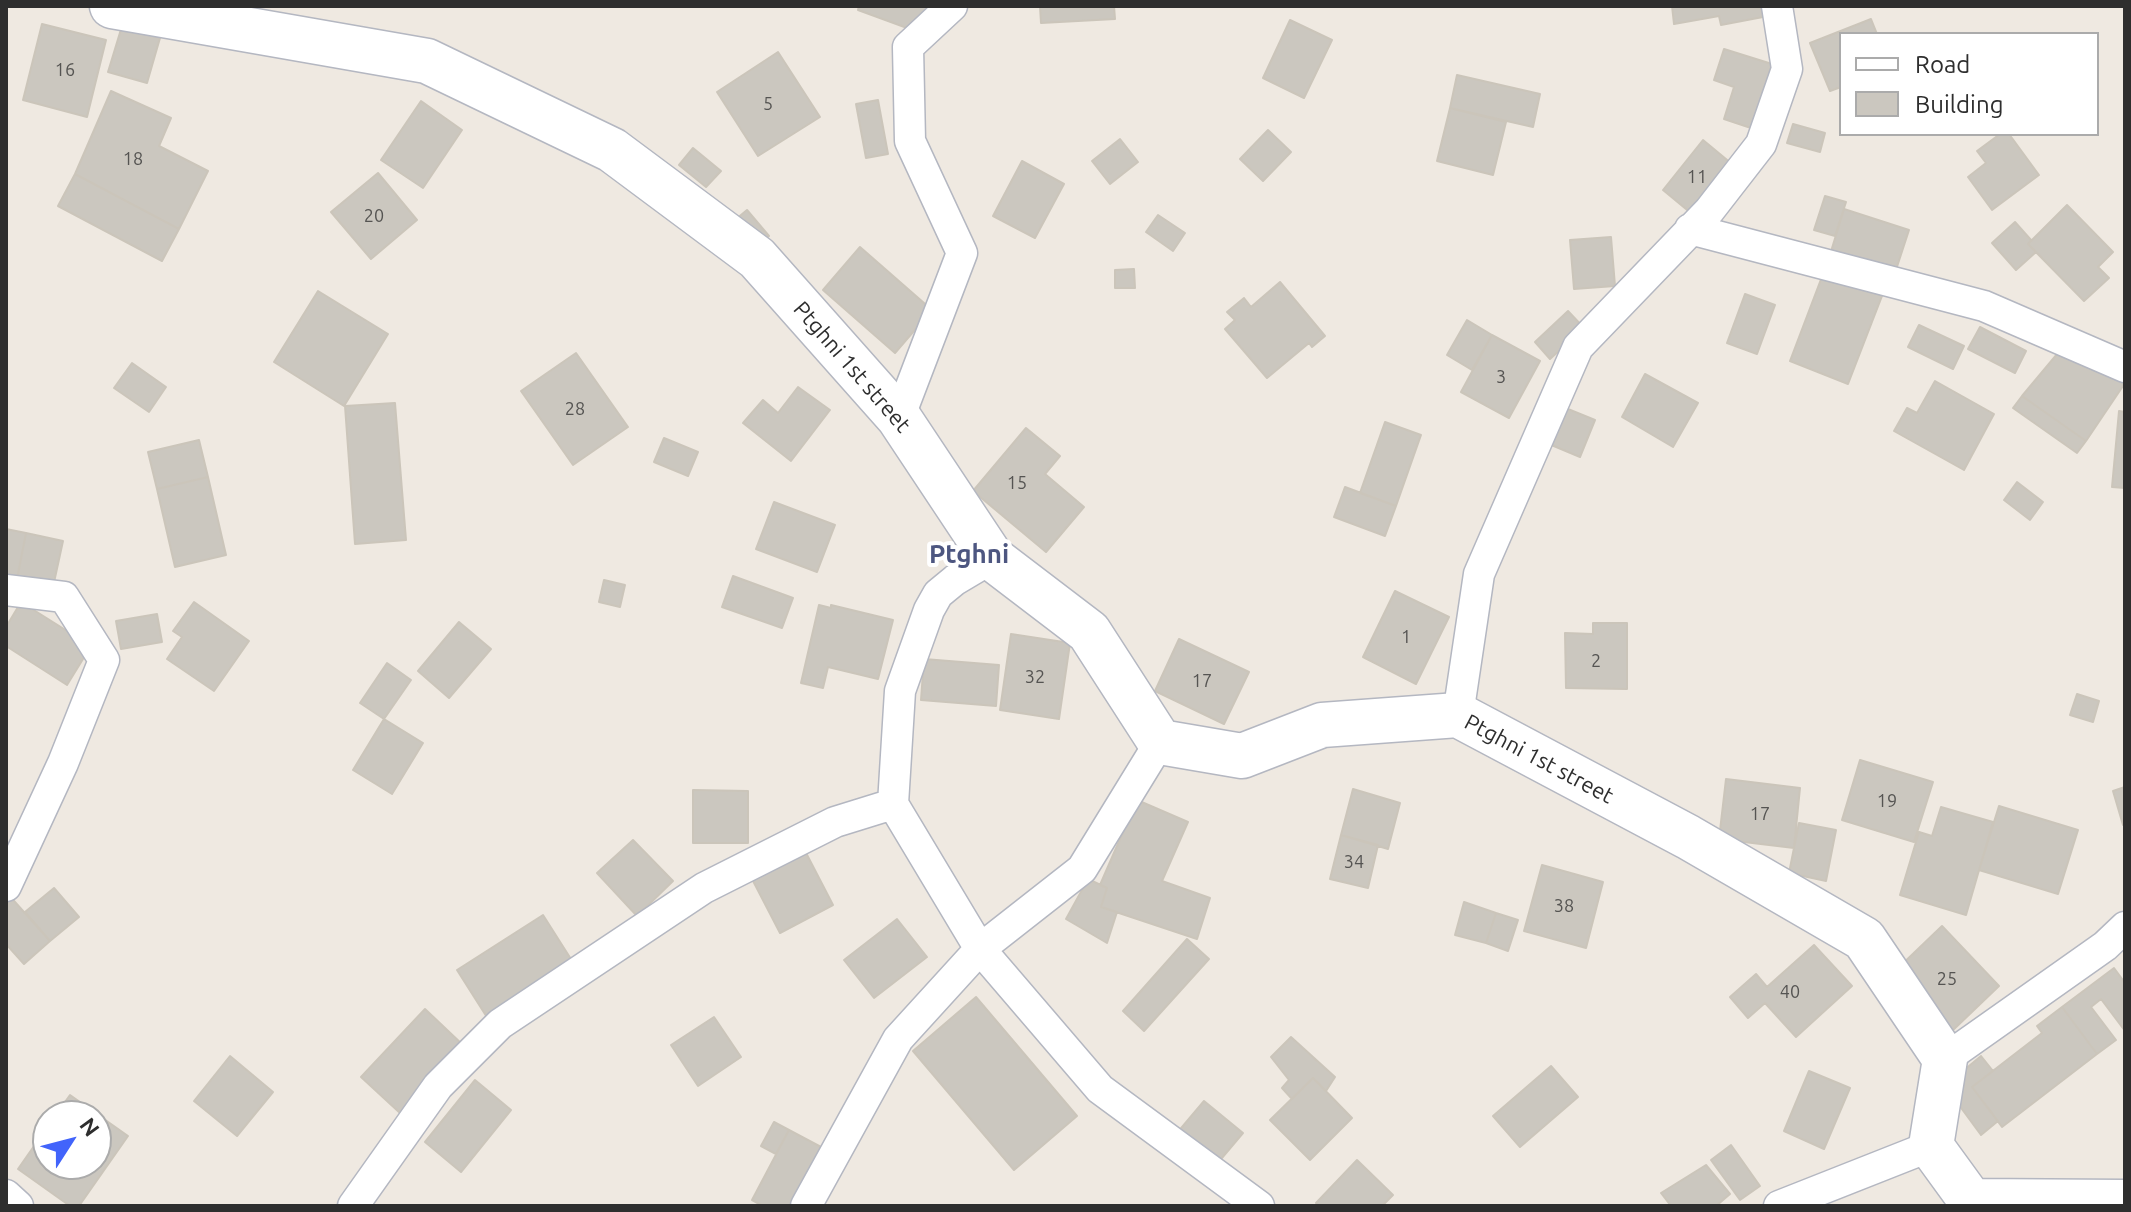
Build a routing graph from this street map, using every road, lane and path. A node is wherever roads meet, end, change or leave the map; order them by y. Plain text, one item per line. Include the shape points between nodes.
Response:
1 (112, 6) edge
2 (952, 6) edge
3 (1777, 6) edge
4 (1690, 229) junction
5 (2125, 367) edge
6 (899, 418) junction
7 (992, 558) junction
8 (6, 590) edge
9 (1458, 715) junction
10 (1160, 742) junction
11 (893, 804) junction
12 (6, 886) edge
13 (2125, 927) edge
14 (980, 949) junction
15 (1945, 1059) junction
16 (1931, 1146) junction
17 (6, 1195) edge
18 (2125, 1202) edge
19 (18, 1206) edge
20 (353, 1206) edge
21 (806, 1206) edge
22 (1259, 1206) edge
23 (1779, 1206) edge

1 - 6 street, Ptghni 1st street via 427,61 612,150 757,258
2 - 6 street via 908,47 910,141 962,253
3 - 4 street via 1787,69 1761,144
4 - 5 street via 1984,306
4 - 9 street via 1578,347 1479,574
6 - 7 street, Ptghni 1st street
7 - 10 street, Ptghni 1st street via 1089,632
7 - 11 street via 938,594 929,610 900,691
8 - 12 street via 64,597 104,660
9 - 10 street, Ptghni 1st street via 1322,725 1242,756
9 - 15 street, Ptghni 1st street via 1688,837 1864,939
10 - 14 street via 1082,869
11 - 14 street
11 - 20 street via 835,822 704,888 500,1024 438,1086
13 - 15 street
14 - 21 street via 898,1039
14 - 22 street via 1100,1089
15 - 16 street
16 - 18 street via 1971,1201
16 - 23 street
17 - 19 street

